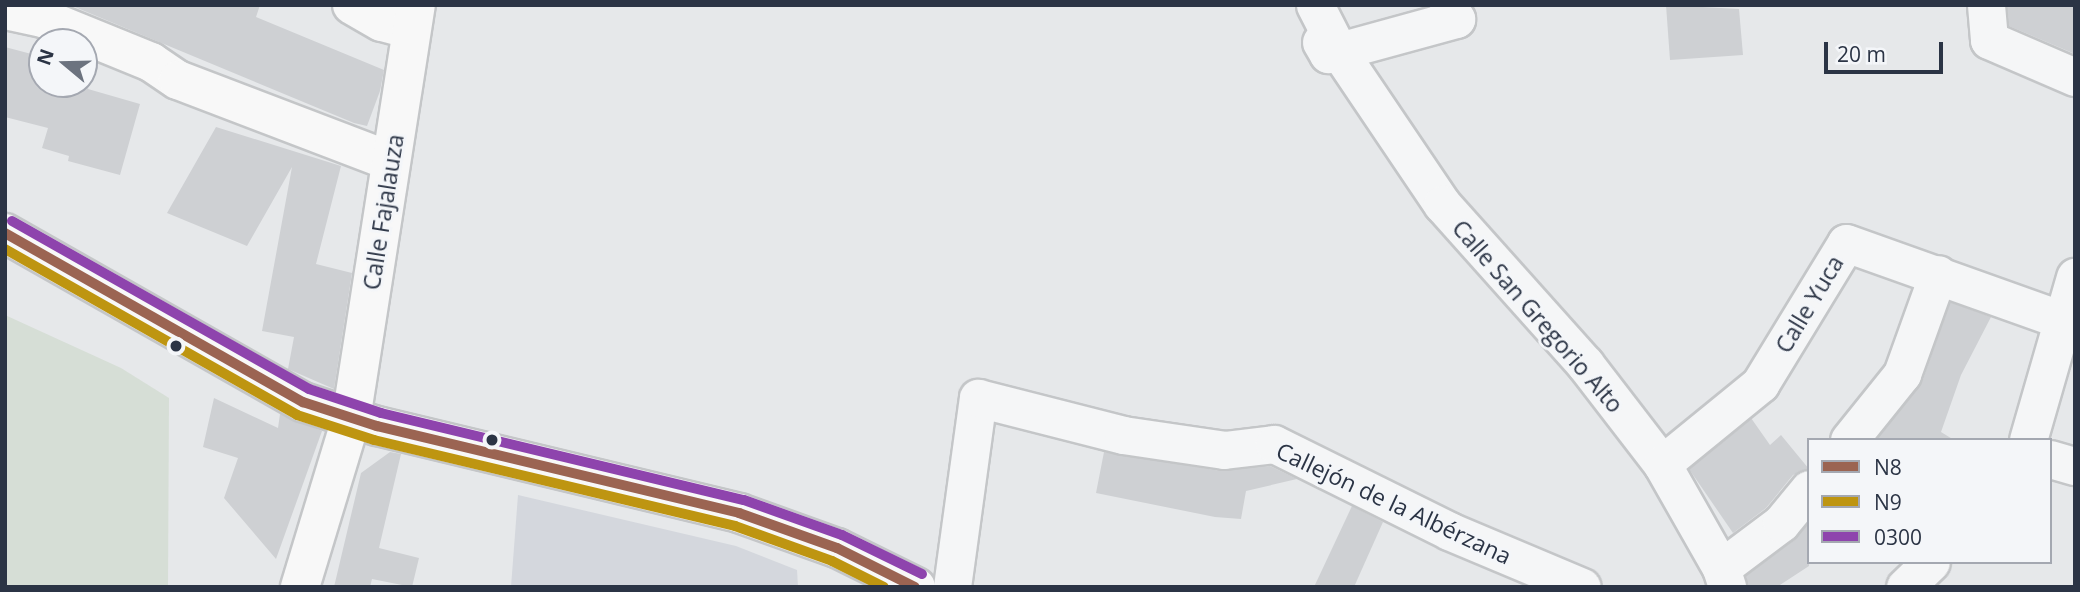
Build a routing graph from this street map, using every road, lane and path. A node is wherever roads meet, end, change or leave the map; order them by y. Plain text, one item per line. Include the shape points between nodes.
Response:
1 (352, 5) edge
2 (1299, 5) edge
3 (1315, 5) edge
4 (1986, 5) edge
5 (1455, 6) edge
6 (5, 10) edge
7 (414, 18) edge
8 (1335, 44) junction
9 (2075, 77) edge
10 (390, 161) junction
11 (5, 233) edge
12 (1938, 274) junction
13 (2075, 277) edge
14 (2065, 321) junction
15 (351, 419) junction
16 (1851, 438) edge
17 (2029, 438) edge
18 (2052, 460) edge
19 (1662, 464) junction
20 (2075, 466) edge
21 (1807, 491) edge
22 (1929, 564) edge
23 (1724, 577) edge
24 (299, 587) edge
25 (916, 587) edge
26 (952, 587) edge
27 (1582, 587) edge
28 (1905, 587) edge

1 - 7 main road via 382,22
2 - 8 street via 1328,54
3 - 8 street
4 - 9 street via 1989,40
5 - 8 street via 1387,15 1373,28
5 - 8 street via 1456,19
6 - 10 main road via 43,18 151,62 178,80
7 - 10 main road, Calle Fajalauza
8 - 19 street, Calle San Gregorio Alto via 1442,204 1585,365
10 - 15 main road, Calle Fajalauza
11 - 15 main road via 83,273 263,382
12 - 14 street, Calle Yuca
12 - 16 street via 1902,374
12 - 19 street, Calle Yuca via 1846,243 1760,384
13 - 14 street
14 - 17 street
15 - 24 main road, Calle Fajalauza
15 - 25 main road via 739,513 837,548
18 - 20 street
19 - 23 street, Calle San Gregorio Alto
21 - 23 street
22 - 28 street
26 - 27 street, Callejón de la Albérzana via 978,398 1123,435 1224,450 1274,444 1449,531

